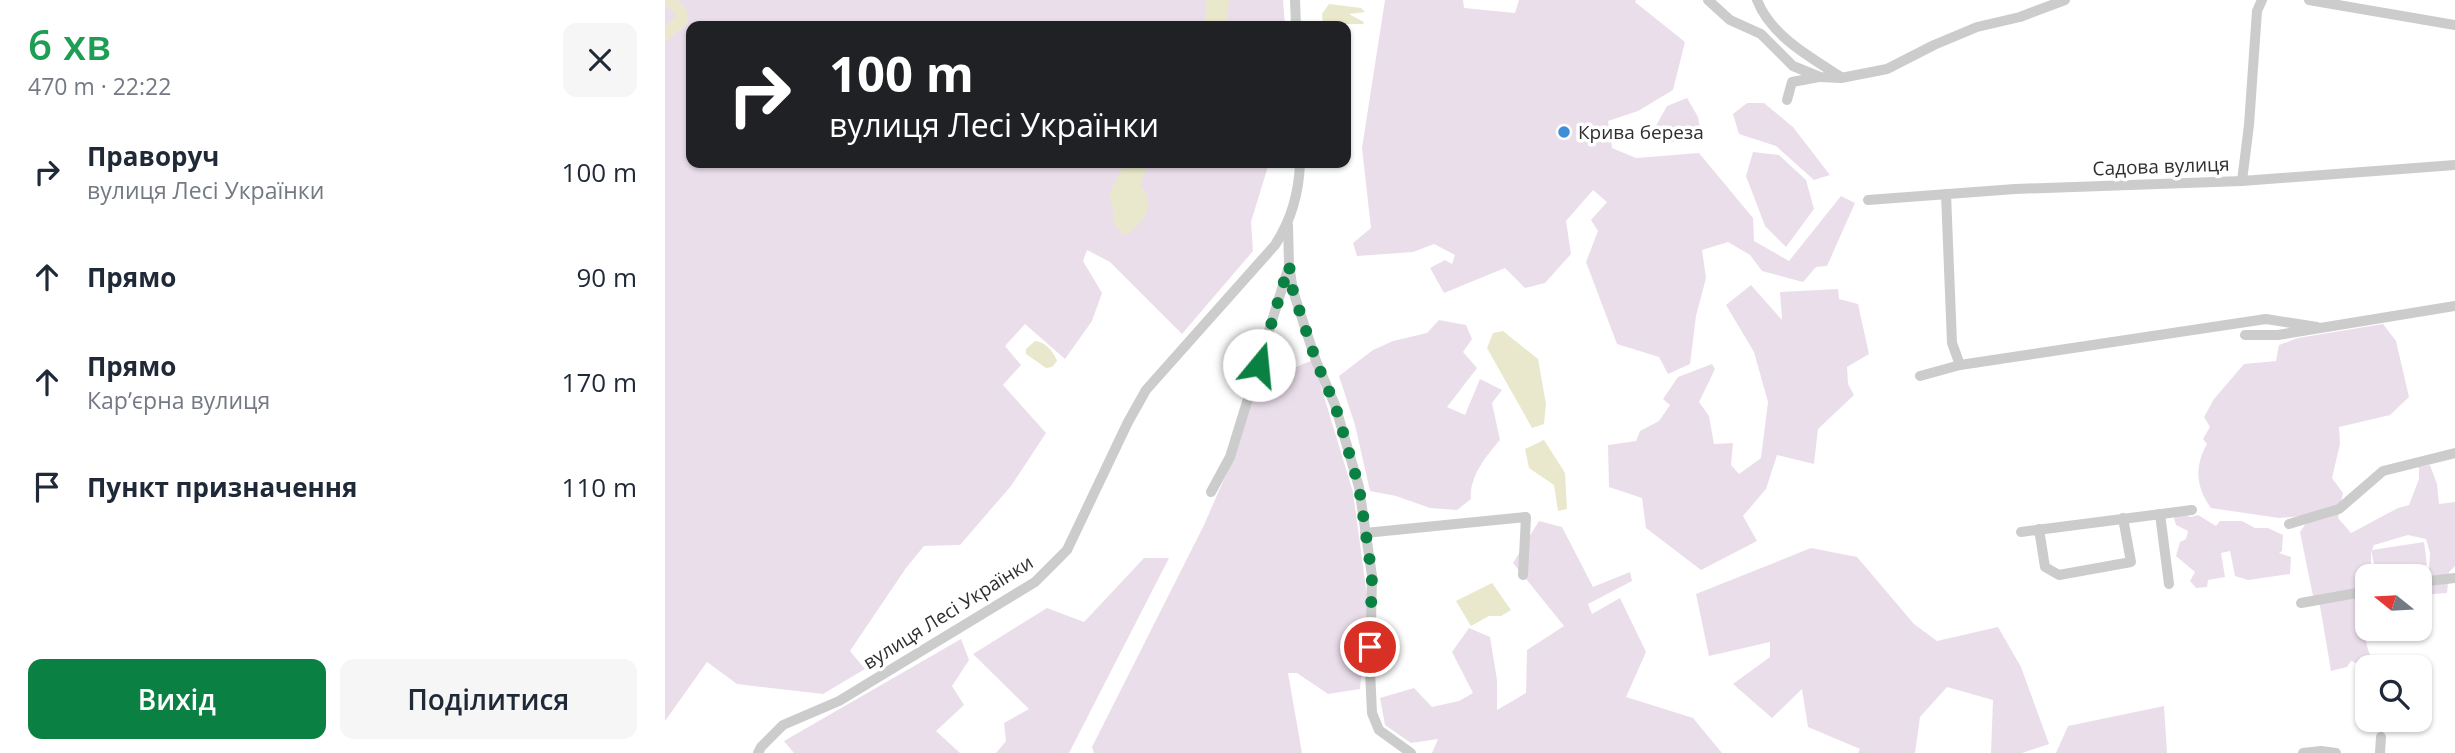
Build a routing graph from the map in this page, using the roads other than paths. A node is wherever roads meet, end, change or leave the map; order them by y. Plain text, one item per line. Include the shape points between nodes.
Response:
1 (1295, 0) edge
2 (1708, 0) edge
3 (1757, 0) edge
4 (2065, 0) edge
5 (2262, 0) edge
6 (2309, 0) edge
7 (1296, 21) edge
8 (2455, 25) edge
9 (1820, 77) junction
10 (1841, 78) junction
11 (1787, 100) dead end
12 (2455, 165) edge
13 (1300, 168) edge
14 (2242, 181) junction
15 (1946, 194) junction
16 (1868, 200) dead end
17 (1288, 225) junction
18 (1271, 250) junction
19 (1288, 261) junction
20 (2455, 306) edge
21 (2317, 327) junction
22 (2245, 335) dead end
23 (1960, 365) junction
24 (1920, 376) dead end
25 (2455, 453) edge
26 (1212, 492) dead end
27 (2192, 510) dead end
28 (2160, 514) junction
29 (2123, 518) junction
30 (2289, 524) dead end
31 (2039, 529) junction
32 (2021, 532) dead end
33 (1365, 533) junction
34 (1523, 575) dead end
35 (2455, 578) edge
36 (2433, 581) edge
37 (2169, 584) dead end
38 (2355, 593) edge
39 (2301, 603) dead end
40 (2381, 737) dead end
41 (758, 753) edge
42 (1412, 753) edge
43 (2303, 753) edge
44 (2336, 753) edge
45 (2379, 753) edge

1 - 7 street
2 - 9 street via 1730,20 1761,34 1793,66
3 - 10 street via 1783,36
4 - 10 street via 1977,27 1887,69
5 - 14 street via 2257,11
6 - 8 street
9 - 10 street
9 - 11 street via 1792,82
12 - 14 street, Садова вулиця
13 - 17 street, вулиця Лесі Українки
14 - 15 street, Садова вулиця
15 - 16 street, Садова вулиця
15 - 23 street via 1952,343
17 - 18 street, вулиця Лесі Українки
17 - 19 street, вулиця Лесі Українки
18 - 19 street via 1281,251
18 - 41 street, вулиця Лесі Українки via 1146,390 1067,550 1035,582 839,701 783,726
19 - 26 street via 1230,457
19 - 33 street, вулиця Лесі Українки via 1293,291 1359,487
20 - 21 street
21 - 22 street via 2278,335
21 - 23 street via 2266,319
23 - 24 street
25 - 30 street via 2383,471 2339,509
27 - 28 street
28 - 29 street
28 - 37 street
29 - 31 street
29 - 31 street via 2131,562 2059,575 2045,567
31 - 32 street
33 - 34 street via 1526,517
33 - 42 street, вулиця Лесі Українки via 1372,576 1371,713 1379,730
35 - 36 street
38 - 39 street
40 - 45 street
43 - 44 street

